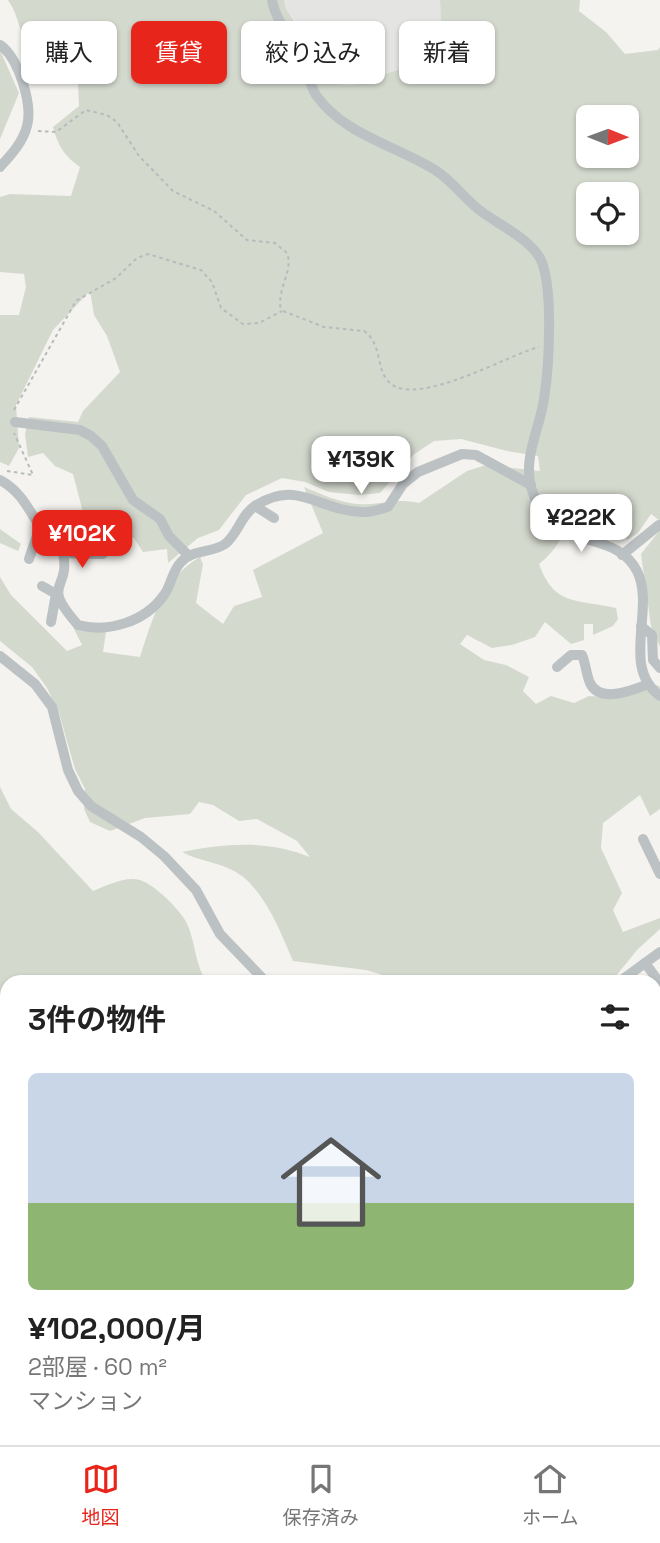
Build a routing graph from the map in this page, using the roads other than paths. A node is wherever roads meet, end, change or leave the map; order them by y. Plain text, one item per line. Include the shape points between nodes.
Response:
1 (272, 0) edge
2 (0, 45) edge
3 (0, 167) edge
4 (15, 422) road end
5 (0, 480) edge
6 (531, 485) junction
7 (255, 506) junction
8 (274, 518) dead end
9 (659, 525) edge
10 (39, 530) junction
11 (63, 553) junction
12 (103, 554) dead end
13 (622, 555) junction
14 (189, 556) junction
15 (29, 559) dead end
16 (59, 580) junction
17 (71, 585) dead end
18 (42, 586) dead end
19 (56, 594) junction
20 (51, 622) dead end
21 (641, 626) junction
22 (0, 656) edge
23 (557, 667) dead end
24 (660, 668) edge
25 (648, 684) junction
26 (660, 696) edge
27 (643, 838) dead end
28 (660, 874) edge
29 (660, 952) edge
30 (645, 963) junction
31 (259, 975) edge
32 (629, 975) edge
33 (654, 975) edge

1 - 6 street via 315,93 338,121 437,171 539,256 548,281 547,347 544,398 529,458
2 - 3 street via 9,51 27,106 27,125 17,148
4 - 14 street via 80,430 91,436 102,446 133,500 160,519
5 - 10 street via 16,488 31,508
6 - 7 street via 476,455 462,454 418,472 402,484 388,507 363,513 293,493 276,494
6 - 13 street via 545,519 555,528
7 - 8 street
7 - 14 street via 233,538
9 - 13 street
10 - 11 street
10 - 15 street
11 - 12 street
11 - 16 street
13 - 21 street via 637,571
14 - 19 street via 153,607 104,629 78,625
16 - 17 street
16 - 19 street
18 - 19 street
19 - 20 street
21 - 24 street via 652,635 653,660
21 - 25 street via 642,667
22 - 31 street via 35,684 51,707 78,791 91,806 164,856 195,891 220,933
23 - 25 street via 571,655 582,655 592,686 601,692 626,692
25 - 26 street
27 - 28 street
29 - 30 street
30 - 32 street
30 - 33 street

